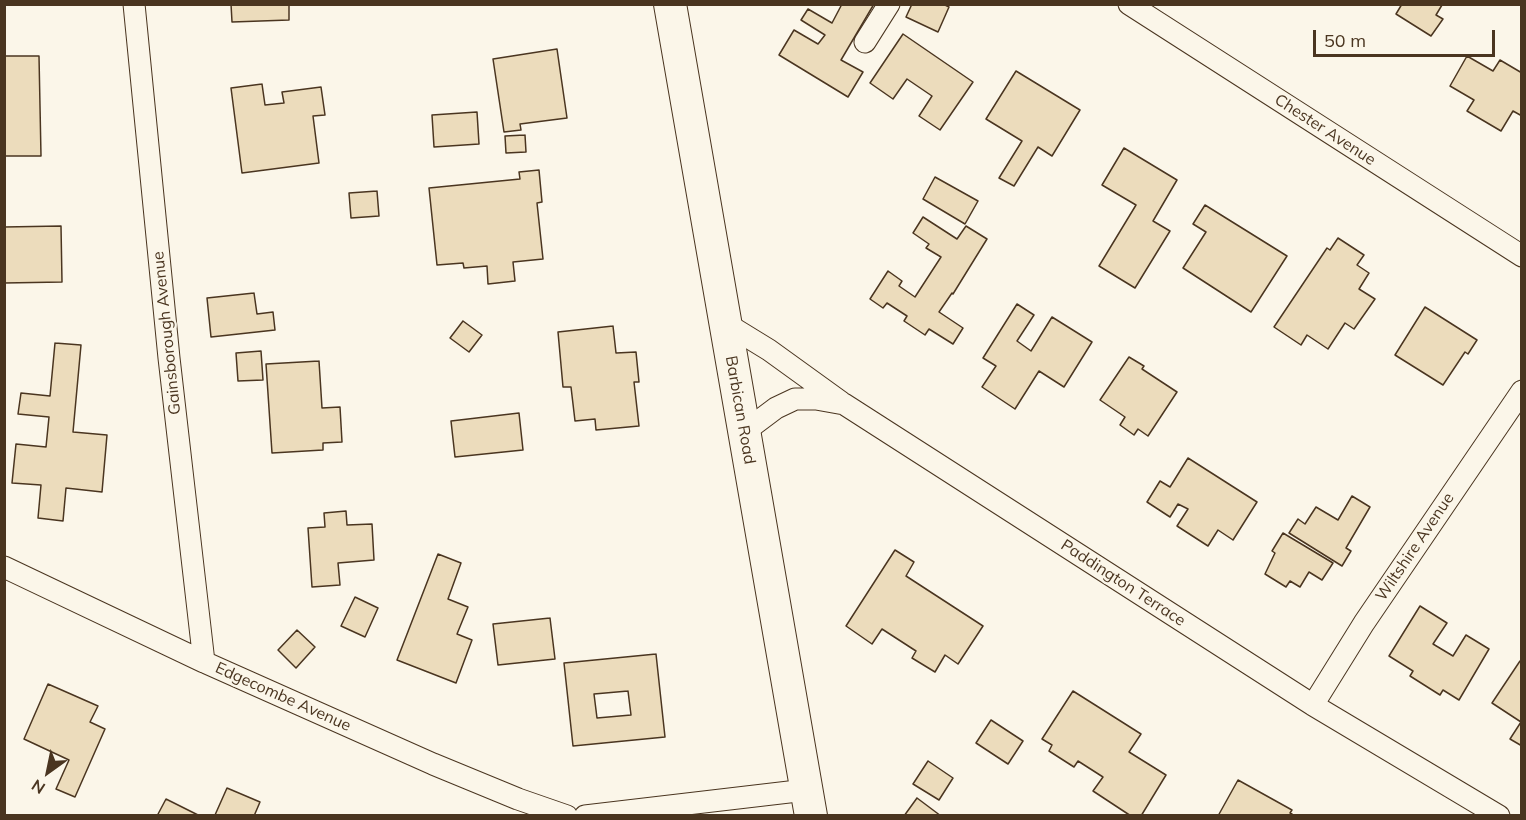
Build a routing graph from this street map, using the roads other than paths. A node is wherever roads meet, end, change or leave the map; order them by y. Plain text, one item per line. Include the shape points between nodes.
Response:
1 (134, 4) edge
2 (669, 4) edge
3 (890, 4) edge
4 (1129, 4) edge
5 (865, 42) dead end
6 (1521, 256) edge
7 (725, 324) junction
8 (1521, 391) edge
9 (844, 404) junction
10 (744, 432) junction
11 (4, 567) edge
12 (204, 662) junction
13 (1313, 705) junction
14 (809, 803) edge
15 (567, 816) edge
16 (585, 816) edge
17 (1499, 816) edge

1 - 12 street, Gainsborough Avenue
2 - 7 main road, Barbican Road
3 - 5 street
4 - 6 street, Chester Avenue
7 - 9 street
7 - 10 main road, Barbican Road
8 - 13 street, Wiltshire Avenue
9 - 10 street, Paddington Terrace via 795,399
9 - 13 street, Paddington Terrace
10 - 14 main road, Barbican Road
11 - 12 street, Edgecombe Avenue
12 - 15 street, Edgecombe Avenue via 443,768
13 - 17 street, Paddington Terrace
14 - 16 street

